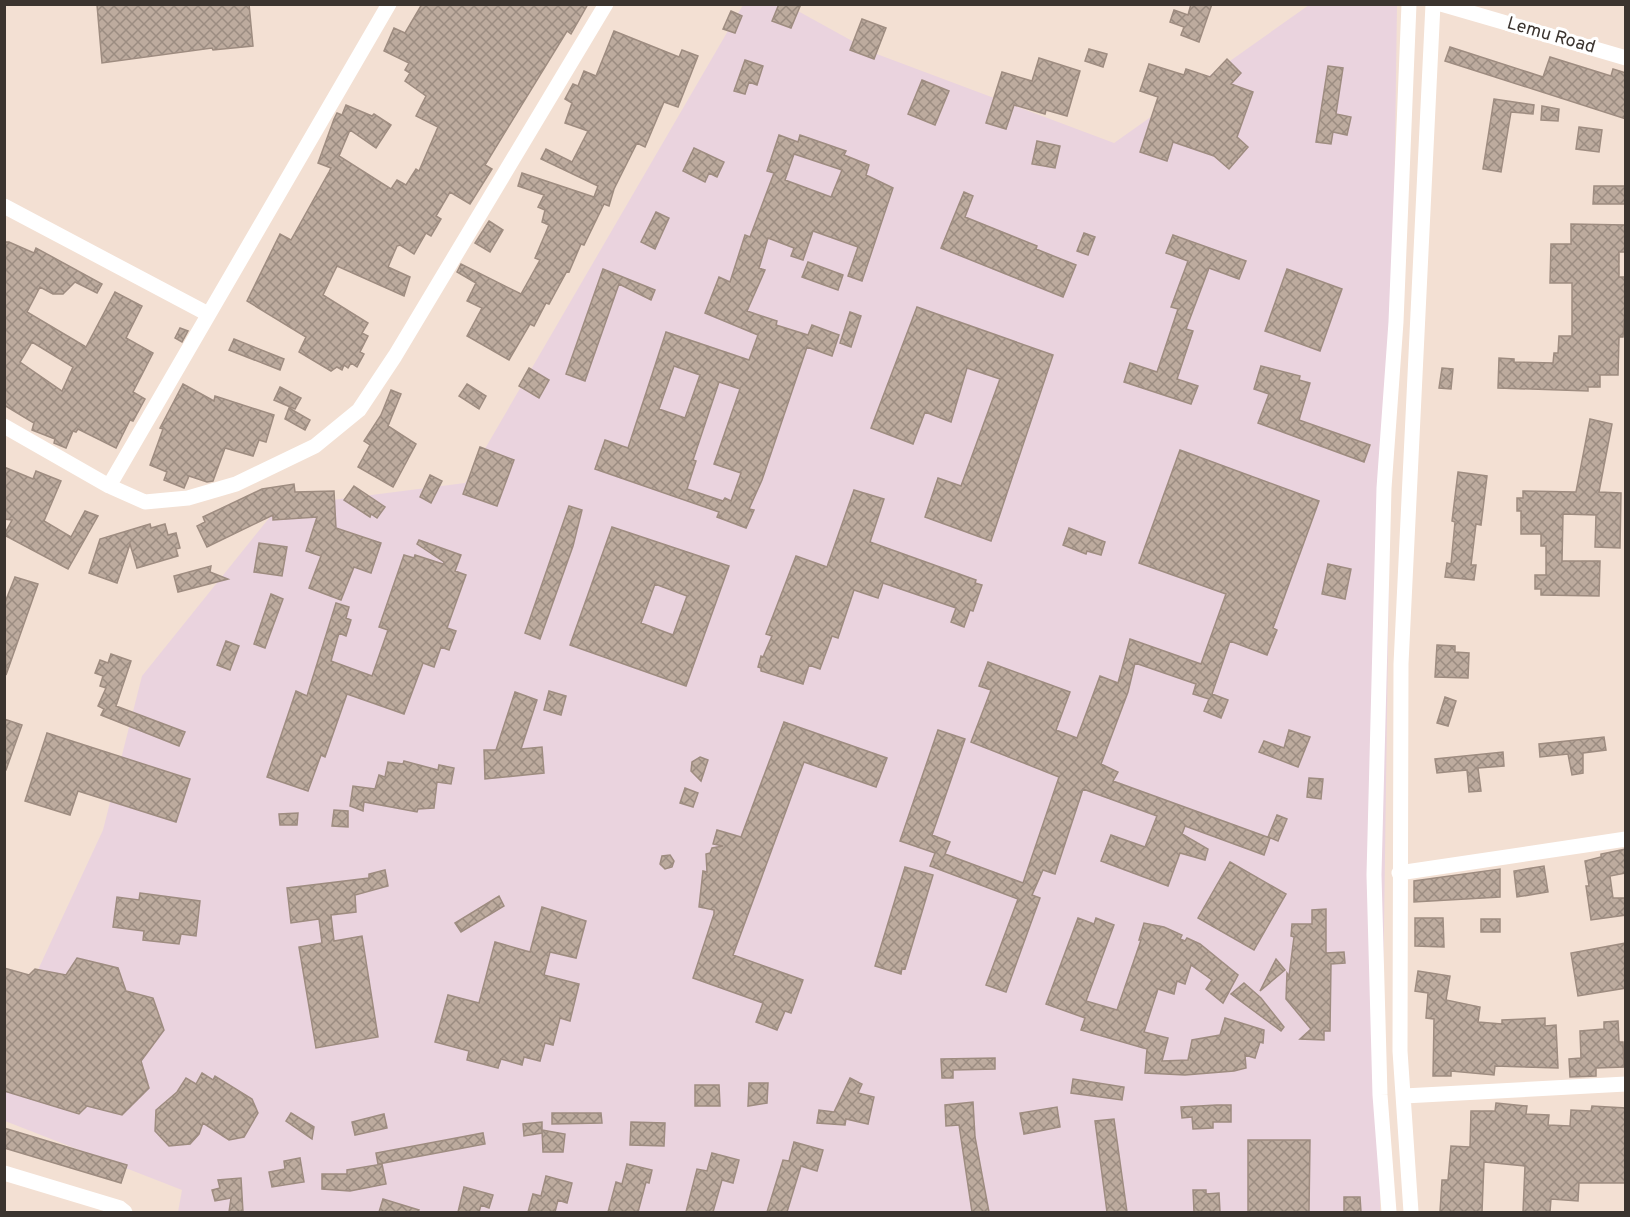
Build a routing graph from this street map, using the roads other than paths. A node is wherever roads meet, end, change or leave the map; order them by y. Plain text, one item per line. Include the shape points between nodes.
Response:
1 (389, 4) edge
2 (606, 4) edge
3 (1409, 4) edge
4 (1433, 4) edge
5 (1442, 4) edge
6 (1626, 58) edge
7 (4, 206) edge
8 (207, 314) junction
9 (4, 426) edge
10 (110, 486) junction
11 (1626, 839) edge
12 (1399, 873) junction
13 (1626, 1084) edge
14 (1404, 1096) junction
15 (4, 1173) edge
16 (125, 1212) edge
17 (1389, 1212) edge
18 (1411, 1212) edge

1 - 8 street
2 - 10 street via 359,410 315,446 236,484 188,498 145,502
3 - 17 street via 1396,322 1384,488 1374,875 1380,1095
4 - 12 street via 1401,664
5 - 6 street, Lemu Road
7 - 8 street
8 - 10 street
9 - 10 street
11 - 12 street
12 - 14 street
13 - 14 street
14 - 18 street
15 - 16 street

